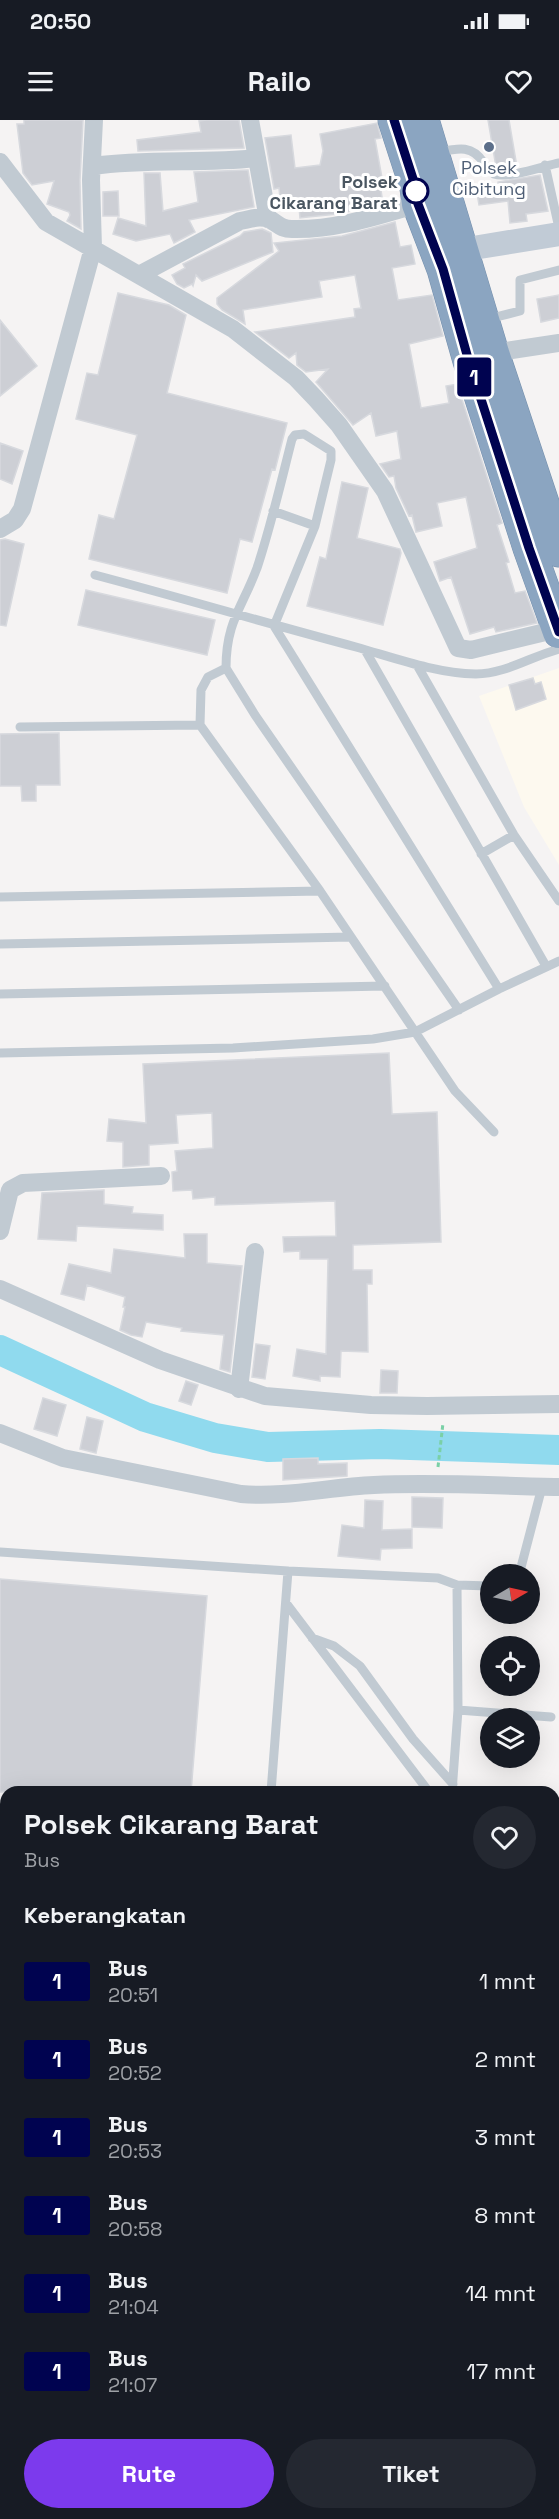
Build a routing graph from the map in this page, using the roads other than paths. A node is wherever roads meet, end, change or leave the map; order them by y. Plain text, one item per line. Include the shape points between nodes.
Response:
1 (94, 120) edge
2 (250, 120) edge
3 (394, 120) edge
4 (423, 120) edge
5 (434, 153) junction
6 (257, 158) junction
7 (0, 162) edge
8 (559, 163) edge
9 (545, 165) junction
10 (93, 166) junction
11 (418, 204) junction
12 (268, 219) junction
13 (559, 228) edge
14 (559, 234) edge
15 (93, 248) junction
16 (460, 250) junction
17 (559, 270) edge
18 (139, 275) junction
19 (483, 320) junction
20 (559, 343) edge
21 (493, 353) junction
22 (273, 511) junction
23 (315, 526) junction
24 (0, 529) edge
25 (559, 551) edge
26 (95, 575) dead end
27 (236, 612) junction
28 (274, 626) junction
29 (559, 637) edge
30 (365, 650) junction
31 (417, 665) junction
32 (226, 668) junction
33 (200, 725) junction
34 (20, 727) dead end
35 (514, 835) junction
36 (481, 854) junction
37 (320, 891) junction
38 (0, 897) edge
39 (559, 901) edge
40 (351, 937) junction
41 (0, 944) edge
42 (559, 961) edge
43 (546, 966) junction
44 (385, 986) junction
45 (499, 989) junction
46 (0, 994) edge
47 (459, 1010) junction
48 (415, 1032) junction
49 (0, 1053) edge
50 (494, 1132) dead end
51 (161, 1176) dead end
52 (0, 1231) edge
53 (255, 1252) dead end
54 (0, 1289) edge
55 (238, 1389) junction
56 (559, 1404) edge
57 (0, 1433) edge
58 (550, 1487) edge
59 (0, 1552) edge
60 (523, 1564) edge
61 (288, 1571) junction
62 (457, 1585) junction
63 (480, 1586) edge
64 (286, 1603) junction
65 (312, 1638) junction
66 (458, 1710) junction
67 (550, 1717) dead end
68 (271, 1786) edge
69 (424, 1786) edge
70 (450, 1786) edge
71 (452, 1786) edge

1 - 10 street
2 - 6 street
3 - 11 highway
4 - 5 highway
5 - 9 lane via 472,150 490,171 505,175
5 - 16 highway
6 - 10 street
6 - 12 street
7 - 15 street via 46,222
8 - 9 lane
9 - 13 lane
10 - 15 street
11 - 12 street via 354,223 319,228 290,230
11 - 29 highway via 443,269 469,362
12 - 18 street via 240,221
14 - 16 street
15 - 18 street
15 - 24 street via 22,509 15,520
16 - 19 highway
17 - 19 lane via 522,278 520,311
18 - 29 street via 251,342 296,378 339,425 390,500 458,648 471,650
19 - 21 highway
20 - 21 street
21 - 25 highway
22 - 23 lane
22 - 23 lane via 292,439 304,434 332,455
22 - 27 lane via 256,569
23 - 28 lane
26 - 27 lane
27 - 28 lane
27 - 32 lane via 227,638
28 - 30 lane
28 - 45 lane
29 - 31 lane via 540,654 496,671 476,674
30 - 31 lane
30 - 36 lane
31 - 35 lane
32 - 33 lane via 208,677 201,690
32 - 47 lane
33 - 34 lane
33 - 37 lane
35 - 36 lane
35 - 39 lane
36 - 43 lane
37 - 38 lane
37 - 40 lane
40 - 41 lane
40 - 44 lane
42 - 43 lane
43 - 45 lane
44 - 46 lane
44 - 48 lane
45 - 47 lane
47 - 48 lane
48 - 49 lane via 373,1039 233,1048
48 - 50 lane via 455,1091
51 - 52 street via 23,1183 10,1190
53 - 55 street
54 - 55 street via 160,1360
55 - 56 street via 265,1396 371,1405
57 - 58 street via 63,1458 241,1494 280,1495 375,1485
58 - 60 lane
59 - 61 lane
61 - 62 lane via 438,1578
61 - 64 lane
62 - 63 lane
62 - 66 lane
64 - 65 lane
64 - 68 lane
65 - 69 lane
65 - 70 lane via 334,1646 360,1666
66 - 67 lane
66 - 71 lane

